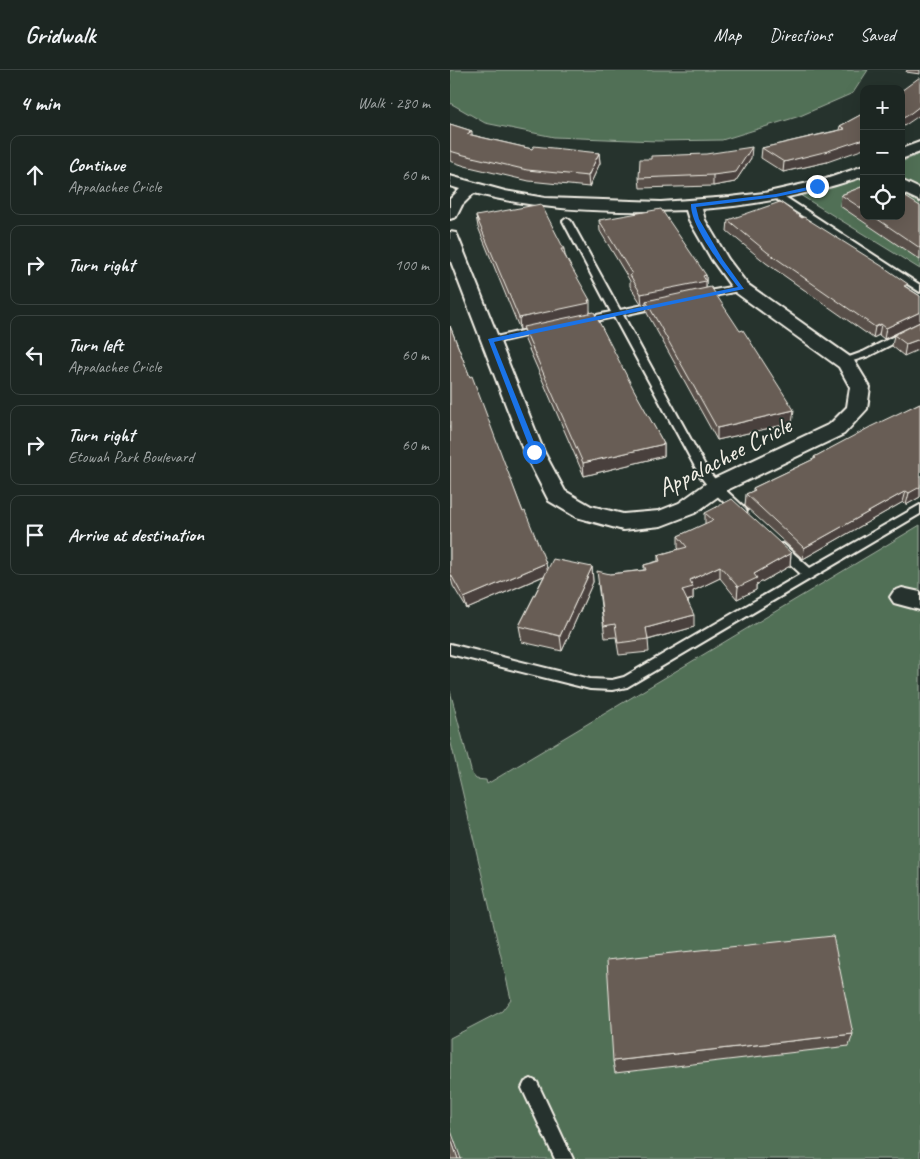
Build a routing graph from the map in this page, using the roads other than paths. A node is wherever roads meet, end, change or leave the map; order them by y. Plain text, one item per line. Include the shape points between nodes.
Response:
1 (920, 146) edge
2 (905, 154) edge
3 (860, 172) edge
4 (450, 181) edge
5 (470, 187) junction
6 (905, 187) edge
7 (776, 195) junction
8 (920, 196) edge
9 (693, 206) junction
10 (452, 207) edge
11 (566, 221) dead end
12 (450, 236) edge
13 (742, 288) junction
14 (920, 290) edge
15 (617, 313) junction
16 (568, 324) edge
17 (920, 326) edge
18 (549, 328) edge
19 (490, 341) junction
20 (843, 361) junction
21 (716, 488) junction
22 (920, 509) edge
23 (750, 520) edge
24 (771, 540) edge
25 (809, 574) junction
26 (450, 649) edge
27 (531, 1088) dead end
28 (564, 1159) edge

1 - 2 street
3 - 7 street
4 - 5 street
5 - 9 street via 539,202 645,208
5 - 10 street
6 - 8 street
7 - 9 street
7 - 14 lane
9 - 13 street, Appalachee Cricle via 696,219 720,260
11 - 15 lane
12 - 19 street, Appalachee Cricle
13 - 15 lane
13 - 20 street, Appalachee Cricle
15 - 16 lane
15 - 21 lane via 647,374
17 - 20 lane via 866,354
18 - 19 lane
19 - 21 street, Appalachee Cricle via 534,452 556,496 584,512 623,522 661,518 687,508
20 - 21 street, Appalachee Cricle via 860,387 858,409 836,429
21 - 23 lane
22 - 25 lane
24 - 25 lane
25 - 26 lane via 627,682 590,684
27 - 28 lane

